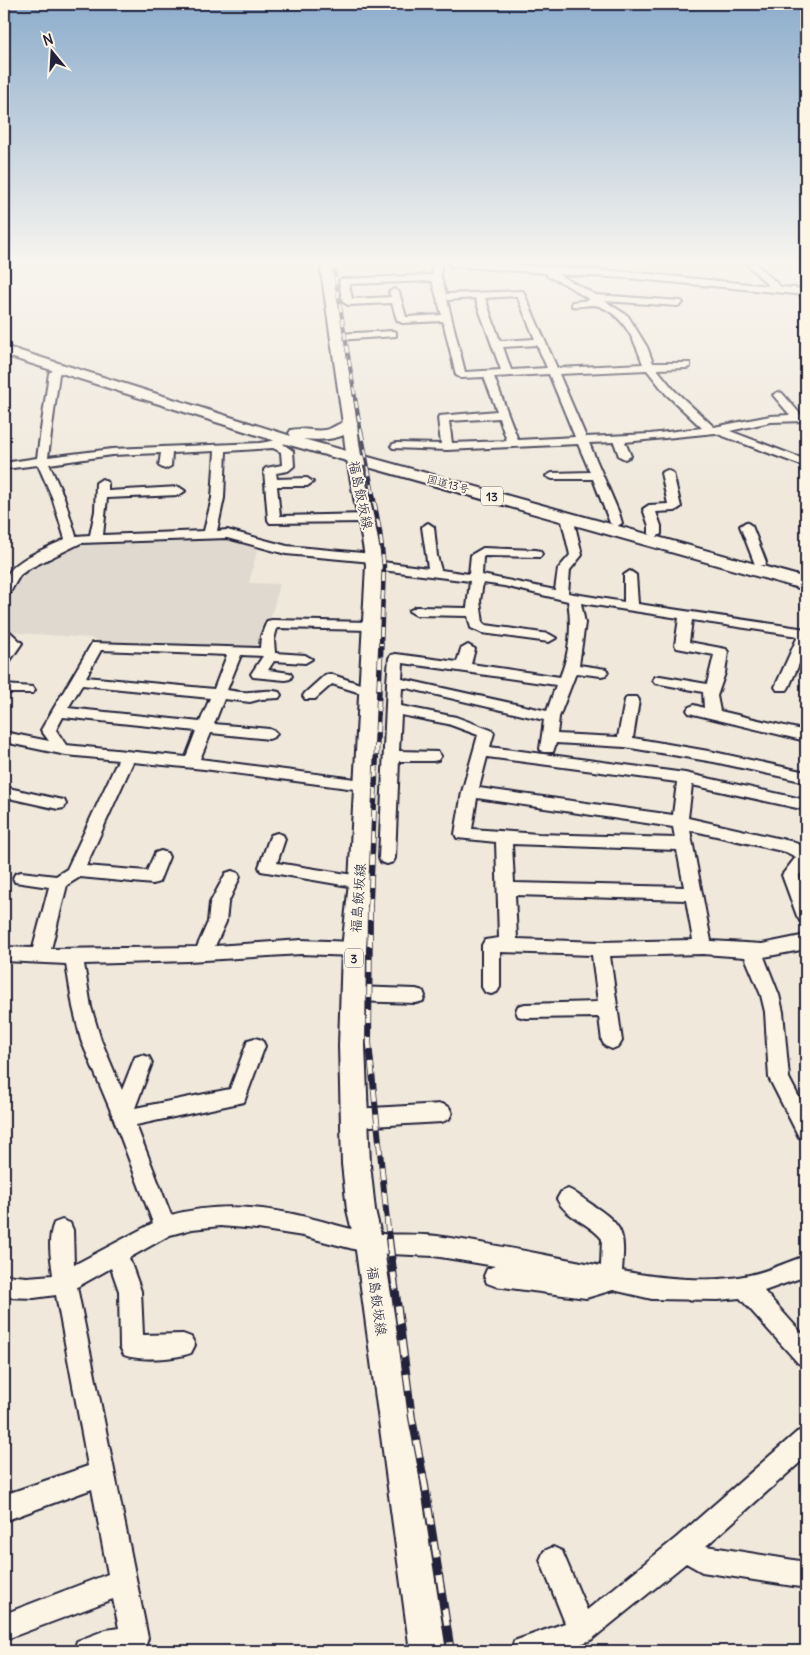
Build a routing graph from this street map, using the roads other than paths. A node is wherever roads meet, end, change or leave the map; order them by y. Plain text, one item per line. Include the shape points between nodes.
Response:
1 (337, 340) edge
2 (452, 340) edge
3 (495, 340) edge
4 (638, 340) edge
5 (541, 342) joint
6 (496, 344) junction
7 (4, 350) edge
8 (686, 365) dead end
9 (649, 366) junction
10 (61, 368) junction
11 (553, 370) junction
12 (507, 372) junction
13 (488, 373) junction
14 (778, 395) dead end
15 (178, 404) junction
16 (503, 414) junction
17 (232, 417) junction
18 (802, 418) edge
19 (350, 424) junction
20 (714, 430) junction
21 (618, 438) junction
22 (582, 440) junction
23 (280, 442) junction
24 (789, 443) dead end
25 (514, 444) junction
26 (397, 446) dead end
27 (447, 447) junction
28 (221, 448) junction
29 (764, 448) junction
30 (167, 450) junction
31 (625, 456) dead end
32 (42, 461) junction
33 (354, 461) junction
34 (806, 464) edge
35 (4, 466) edge
36 (165, 466) dead end
37 (668, 473) dead end
38 (598, 475) junction
39 (552, 476) dead end
40 (307, 482) dead end
41 (271, 484) junction
42 (102, 489) joint
43 (178, 491) dead end
44 (567, 517) junction
45 (367, 518) junction
46 (616, 523) junction
47 (746, 526) dead end
48 (428, 527) dead end
49 (210, 534) junction
50 (655, 534) junction
51 (96, 538) junction
52 (74, 540) junction
53 (536, 554) dead end
54 (373, 562) junction
55 (760, 562) junction
56 (436, 574) junction
57 (630, 575) dead end
58 (806, 575) edge
59 (476, 579) junction
60 (806, 584) edge
61 (4, 591) edge
62 (568, 597) junction
63 (631, 608) junction
64 (416, 611) dead end
65 (475, 612) junction
66 (686, 616) junction
67 (371, 626) junction
68 (806, 633) edge
69 (4, 634) edge
70 (549, 638) dead end
71 (468, 649) dead end
72 (236, 651) junction
73 (269, 654) junction
74 (4, 659) edge
75 (305, 659) dead end
76 (463, 668) junction
77 (601, 672) dead end
78 (568, 675) junction
79 (285, 676) dead end
80 (77, 680) junction
81 (660, 680) dead end
82 (394, 683) junction
83 (782, 687) dead end
84 (4, 689) edge
85 (711, 689) junction
86 (28, 690) dead end
87 (367, 691) junction
88 (217, 694) junction
89 (274, 695) dead end
90 (310, 696) dead end
91 (632, 700) dead end
92 (394, 709) junction
93 (694, 710) dead end
94 (58, 712) junction
95 (714, 715) junction
96 (552, 717) junction
97 (204, 727) junction
98 (269, 734) dead end
99 (806, 736) edge
100 (4, 737) edge
101 (549, 738) junction
102 (626, 742) junction
103 (58, 748) junction
104 (481, 750) junction
105 (128, 756) junction
106 (391, 756) junction
107 (433, 756) dead end
108 (546, 759) junction
109 (191, 763) junction
110 (806, 777) edge
111 (685, 778) junction
112 (363, 785) junction
113 (4, 792) edge
114 (470, 792) junction
115 (58, 804) dead end
116 (806, 805) edge
117 (680, 822) junction
118 (504, 838) junction
119 (277, 839) dead end
120 (684, 844) junction
121 (806, 852) edge
122 (161, 857) dead end
123 (386, 858) dead end
124 (75, 871) junction
125 (232, 877) dead end
126 (21, 878) dead end
127 (59, 882) junction
128 (360, 882) junction
129 (506, 889) junction
130 (693, 894) junction
131 (806, 916) edge
132 (806, 942) edge
133 (508, 945) junction
134 (703, 947) junction
135 (354, 949) junction
136 (600, 949) junction
137 (752, 951) junction
138 (203, 953) junction
139 (4, 954) edge
140 (40, 957) junction
141 (74, 957) junction
142 (491, 987) dead end
143 (353, 994) junction
144 (416, 996) dead end
145 (608, 1009) junction
146 (524, 1011) dead end
147 (612, 1042) dead end
148 (256, 1046) dead end
149 (142, 1063) dead end
150 (442, 1113) dead end
151 (123, 1118) junction
152 (354, 1118) junction
153 (806, 1131) edge
154 (568, 1199) dead end
155 (164, 1227) junction
156 (62, 1230) dead end
157 (369, 1243) junction
158 (117, 1254) junction
159 (806, 1266) edge
160 (495, 1276) dead end
161 (610, 1280) junction
162 (65, 1282) junction
163 (4, 1286) edge
164 (745, 1287) junction
165 (183, 1345) dead end
166 (806, 1355) edge
167 (806, 1441) edge
168 (102, 1473) junction
169 (4, 1508) edge
170 (685, 1547) junction
171 (553, 1560) dead end
172 (806, 1575) edge
173 (122, 1582) junction
174 (4, 1627) edge
175 (582, 1631) junction
176 (87, 1651) edge
177 (428, 1651) edge
178 (524, 1651) edge

1 - 19 main road, 福島飯坂線 / 3
2 - 13 street via 461,374
3 - 6 street
4 - 9 street
5 - 6 street
5 - 11 street
6 - 12 street
7 - 10 highway, 国道13号 / 13
8 - 9 street
9 - 11 street
9 - 20 street via 670,392
10 - 15 highway, 国道13号 / 13
10 - 32 street via 54,372
11 - 12 street
11 - 22 street
12 - 13 street
13 - 16 street
14 - 18 street
15 - 17 highway, 国道13号 / 13
15 - 23 highway, 国道13号 / 13
16 - 25 street
16 - 27 street via 443,418
17 - 19 highway via 314,436 338,432
17 - 33 highway, 国道13号 / 13
18 - 20 street via 770,419
19 - 33 main road, 福島飯坂線 / 3
20 - 21 street
20 - 29 street
21 - 22 street
21 - 31 street
22 - 25 street
22 - 38 street
23 - 28 street
23 - 33 highway, 国道13号 / 13 via 321,449
23 - 41 street via 287,451 288,466 270,470
24 - 29 street
25 - 27 street
26 - 27 street
28 - 30 street
28 - 49 street via 218,498
29 - 34 street
30 - 32 street via 112,452
30 - 36 street
32 - 35 street
32 - 52 street via 58,497 70,537
33 - 44 highway, 国道13号 / 13
33 - 45 main road, 福島飯坂線 / 3
33 - 46 highway, 国道13号 / 13
37 - 50 street via 675,507 649,509 656,526
38 - 39 street
38 - 46 street
40 - 41 street
41 - 45 street via 274,520
42 - 43 street
42 - 51 street
44 - 60 highway, 国道13号 / 13
44 - 62 street via 576,555 564,569
45 - 54 main road, 福島飯坂線 / 3
46 - 50 highway, 国道13号 / 13
47 - 55 street
48 - 56 street
49 - 51 street
49 - 54 street via 227,534 286,550
50 - 55 highway, 国道13号 / 13
51 - 52 street
52 - 61 street via 15,573
53 - 59 street via 483,552 477,555
54 - 56 street
54 - 67 main road, 福島飯坂線 / 3
55 - 58 highway, 国道13号 / 13
56 - 59 street
57 - 63 street
59 - 62 street
59 - 65 street
62 - 63 street
62 - 78 street via 578,623
63 - 66 street
64 - 65 street
65 - 70 street via 476,625 482,629
66 - 68 street
66 - 85 street via 682,645 721,652 718,675
67 - 73 street via 272,624 268,633
67 - 87 main road, 福島飯坂線 / 3
68 - 83 street
69 - 74 street via 15,643
71 - 76 street
72 - 73 street
72 - 80 street via 97,646
72 - 88 street
73 - 75 street
73 - 79 street via 258,674
76 - 78 street
76 - 82 street via 396,658
77 - 78 street
78 - 96 street
80 - 88 street
80 - 94 street
81 - 85 street
82 - 92 street
82 - 96 street
84 - 86 street
85 - 95 street via 708,701
87 - 90 street via 330,678
87 - 112 main road, 福島飯坂線 / 3
88 - 89 street via 250,698 260,694
88 - 97 street
91 - 102 street
92 - 104 street via 452,720 486,732
92 - 106 street
93 - 95 street
94 - 97 street
94 - 103 street via 48,730
95 - 99 street
96 - 101 street
97 - 98 street
97 - 109 street
100 - 103 street
101 - 102 street
101 - 108 street
102 - 110 street
103 - 105 street
104 - 108 street
104 - 114 street
105 - 109 street
105 - 124 street
106 - 107 street
106 - 123 street
108 - 111 street
109 - 112 street
111 - 116 street
111 - 117 street
112 - 128 main road, 福島飯坂線 / 3
113 - 115 street
114 - 117 street
114 - 118 street via 463,834
117 - 120 street
117 - 121 street
118 - 120 street
118 - 129 street
119 - 128 street via 267,867
120 - 130 street
121 - 131 street via 790,875
122 - 124 street via 153,878
124 - 127 street
125 - 138 street via 219,903 217,922
126 - 127 street
127 - 140 street
128 - 135 main road, 福島飯坂線 / 3
129 - 130 street
129 - 133 street
130 - 134 street
132 - 137 street
133 - 136 street
133 - 142 street via 491,945
134 - 136 street
134 - 137 street
135 - 138 street via 301,947
135 - 143 main road, 福島飯坂線 / 3
136 - 145 street
137 - 153 street via 774,1012 779,1078
138 - 141 street
139 - 140 street
140 - 141 street
141 - 151 street via 91,1040
143 - 144 street
143 - 152 main road, 福島飯坂線 / 3
145 - 146 street
145 - 147 street
148 - 151 street via 237,1096
149 - 151 street
150 - 152 street
151 - 155 street
152 - 157 main road, 福島飯坂線 / 3 via 360,1210
154 - 161 street via 607,1227 613,1238
155 - 157 street via 207,1216 258,1219 303,1226
155 - 158 street
156 - 162 street via 60,1244
157 - 161 street via 434,1246 519,1259
157 - 177 main road, 福島飯坂線 / 3
158 - 162 street
158 - 165 street via 130,1291 132,1347
159 - 164 street
160 - 161 street via 586,1286
161 - 164 street via 652,1288 718,1290
162 - 163 street via 24,1288
162 - 168 street
164 - 166 street
167 - 170 street
168 - 169 street
168 - 173 street
170 - 172 street via 702,1559
170 - 175 street
171 - 175 street
173 - 174 street
173 - 176 street via 135,1638
175 - 178 street

